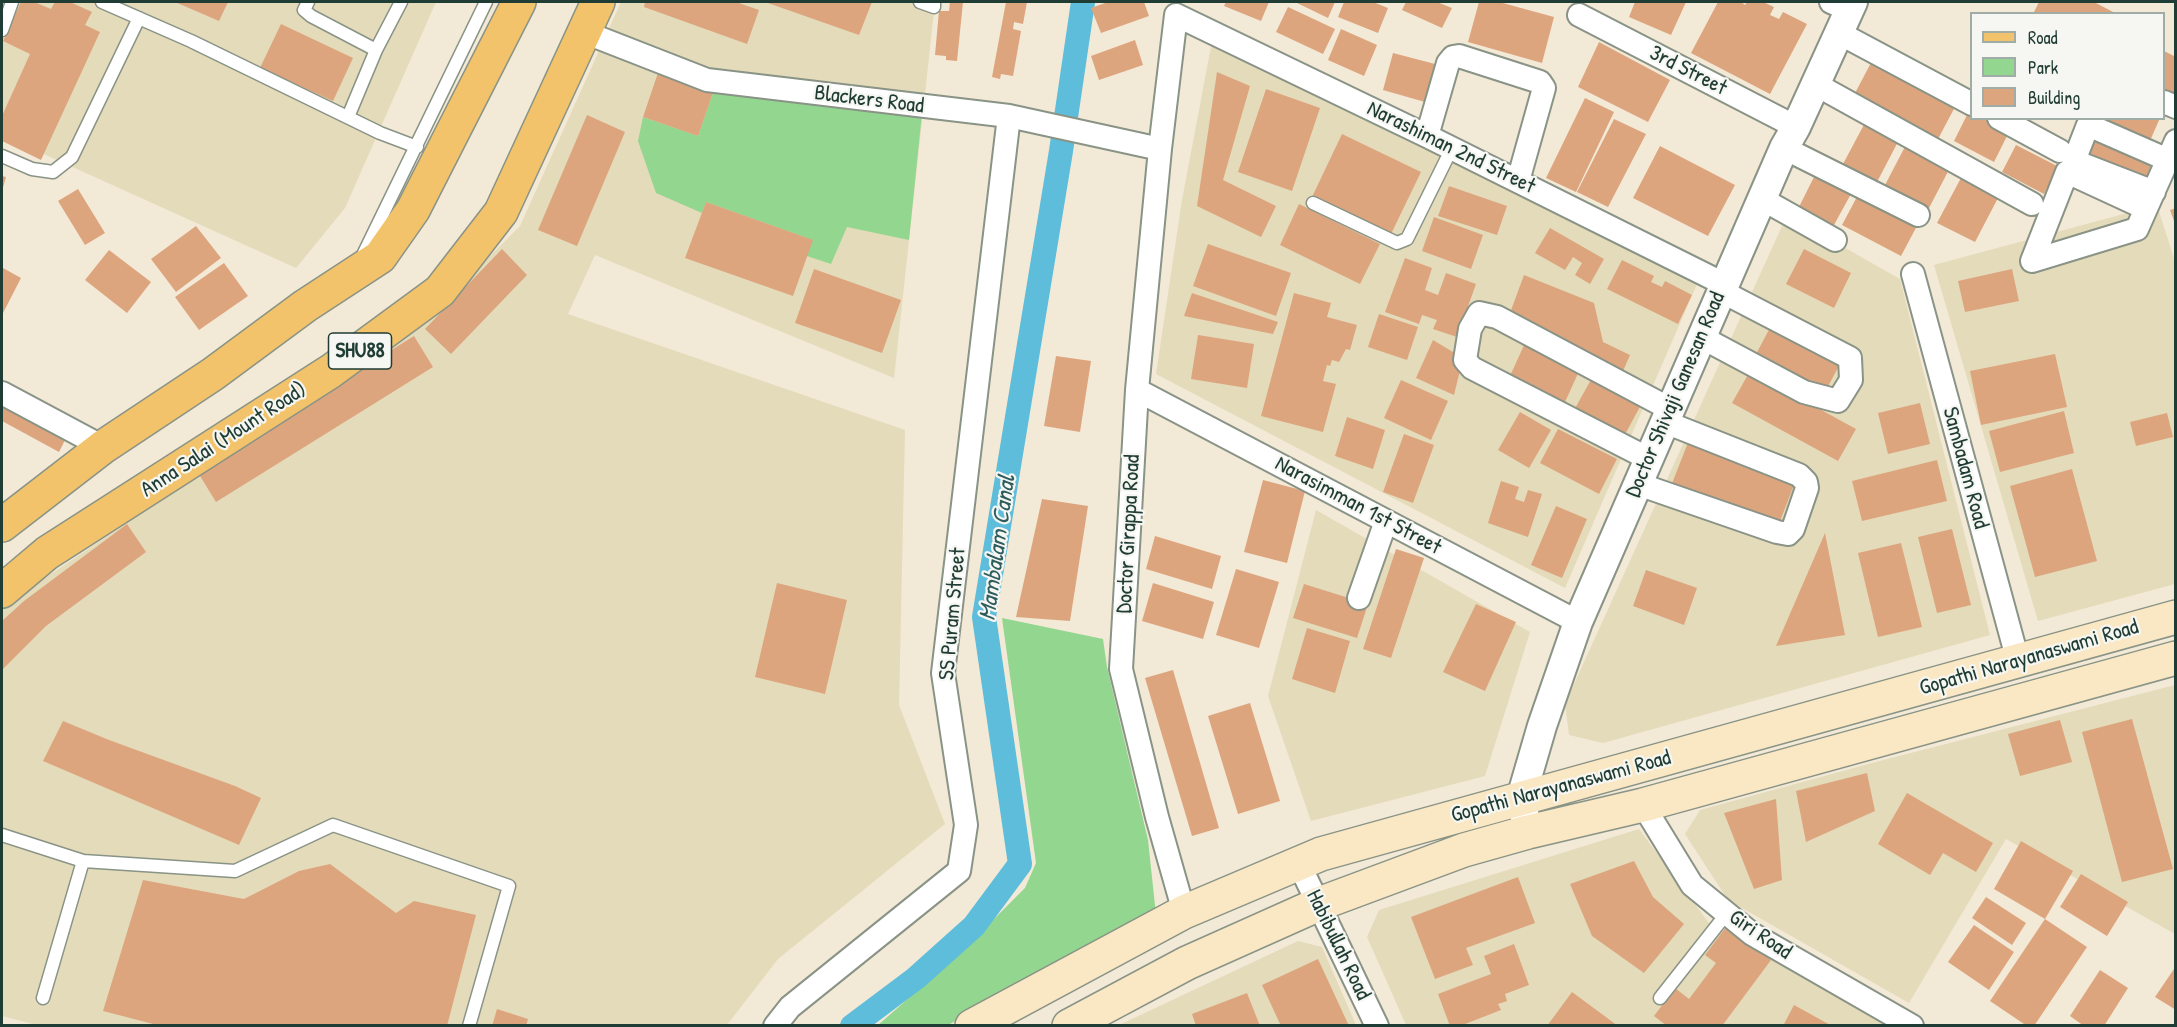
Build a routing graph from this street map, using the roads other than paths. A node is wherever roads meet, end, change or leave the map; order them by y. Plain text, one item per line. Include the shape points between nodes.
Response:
1 (12, 2) edge
2 (102, 2) edge
3 (308, 2) edge
4 (400, 2) edge
5 (486, 2) edge
6 (519, 2) edge
7 (598, 2) edge
8 (920, 2) edge
9 (934, 2) edge
10 (1843, 11) edge
11 (1176, 15) joint
12 (1579, 15) dead end
13 (139, 18) junction
14 (2, 30) edge
15 (584, 32) junction
16 (376, 50) junction
17 (1815, 84) junction
18 (1970, 103) edge
19 (348, 117) junction
20 (1009, 117) junction
21 (2003, 120) edge
22 (1427, 136) junction
23 (1790, 138) junction
24 (417, 147) junction
25 (1452, 148) junction
26 (1160, 149) junction
27 (2171, 150) edge
28 (2060, 151) dead end
29 (2, 156) edge
30 (1518, 182) junction
31 (1762, 199) junction
32 (2150, 200) junction
33 (1312, 203) dead end
34 (2032, 204) dead end
35 (1918, 215) dead end
36 (1835, 240) dead end
37 (1913, 274) dead end
38 (353, 276) junction
39 (1723, 288) junction
40 (1701, 337) junction
41 (1137, 390) junction
42 (2, 393) edge
43 (1667, 416) junction
44 (103, 447) junction
45 (1643, 471) junction
46 (1386, 521) junction
47 (2, 525) edge
48 (2, 591) edge
49 (1359, 598) dead end
50 (2175, 617) edge
51 (1578, 622) junction
52 (2175, 657) edge
53 (2018, 662) junction
54 (1521, 798) junction
55 (1643, 805) junction
56 (1528, 832) junction
57 (2, 835) edge
58 (83, 861) junction
59 (1299, 864) junction
60 (1319, 904) junction
61 (1184, 912) junction
62 (1727, 914) junction
63 (1109, 954) junction
64 (1130, 993) junction
65 (43, 998) dead end
66 (1660, 998) dead end
67 (469, 1026) edge
68 (775, 1026) edge
69 (972, 1026) edge
70 (1069, 1026) edge
71 (1377, 1026) edge
72 (1912, 1026) edge

1 - 14 lane
2 - 13 lane
3 - 16 lane via 304,10 311,16
4 - 16 lane
5 - 24 lane
6 - 38 main road via 413,210 380,257
7 - 15 main road, Anna Salai (Mount Road) / SHU88
8 - 9 lane via 934,7
10 - 17 street, Doctor Shivaji Ganesan Road
10 - 18 street
11 - 22 street, Narashiman 2nd Street
11 - 26 street, Doctor Girappa Road
12 - 23 street, 3rd Street
13 - 19 lane
13 - 29 lane via 72,157 53,172 32,169
15 - 20 street, Blackers Road via 707,80
15 - 48 main road, Anna Salai (Mount Road) / SHU88 via 501,212 440,291 331,371 47,553
16 - 19 lane
17 - 23 street, Doctor Shivaji Ganesan Road
17 - 34 street
19 - 24 lane
20 - 26 street, Blackers Road
20 - 68 street, SS Puram Street via 943,673 966,825 959,871 790,1007
21 - 28 street
22 - 25 street, Narashiman 2nd Street
22 - 30 street via 1453,57 1540,82 1543,92
23 - 31 street, Doctor Shivaji Ganesan Road
23 - 35 street, 3rd Street
24 - 38 lane
25 - 30 street, Narashiman 2nd Street
25 - 33 lane via 1407,239 1397,243
26 - 41 street, Doctor Girappa Road
27 - 32 street
27 - 32 street via 2088,125 2074,161
30 - 39 street, Narashiman 2nd Street
31 - 36 street
31 - 39 street, Doctor Shivaji Ganesan Road
32 - 32 street via 2067,172 2032,261 2137,229
37 - 53 street, Sambadam Road
38 - 44 main road
39 - 40 street, Doctor Shivaji Ganesan Road
39 - 40 street, Narashiman 2nd Street via 1850,358 1851,380 1838,401 1804,392
40 - 43 street, Doctor Shivaji Ganesan Road
41 - 46 street, Narasimman 1st Street
41 - 61 street, Doctor Girappa Road via 1121,669
42 - 44 street
43 - 45 street, Doctor Shivaji Ganesan Road
43 - 45 street via 1799,475 1808,488 1794,529 1788,534 1777,532
43 - 45 street via 1497,317 1479,313 1470,329 1465,360 1472,368
44 - 47 main road
45 - 51 street, Doctor Shivaji Ganesan Road
46 - 49 street
46 - 51 street, Narasimman 1st Street
50 - 53 main road, Gopathi Narayanaswami Road
51 - 54 street, Doctor Shivaji Ganesan Road
52 - 55 main road, Gopathi Narayanaswami Road
53 - 54 main road, Gopathi Narayanaswami Road
54 - 56 street
54 - 59 main road, Gopathi Narayanaswami Road via 1322,854
55 - 56 main road, Gopathi Narayanaswami Road
55 - 62 street, Giri Road via 1692,885
56 - 60 main road, Gopathi Narayanaswami Road via 1464,850
57 - 58 lane
58 - 65 lane
58 - 67 lane via 235,872 333,825 509,886
59 - 60 street, Habibullah Road
59 - 61 main road, Gopathi Narayanaswami Road
60 - 64 main road, Gopathi Narayanaswami Road
60 - 71 street, Habibullah Road
61 - 63 main road, Gopathi Narayanaswami Road
62 - 66 lane
62 - 72 street, Giri Road via 1752,934
63 - 64 main road
63 - 69 main road, Gopathi Narayanaswami Road
64 - 70 main road, Gopathi Narayanaswami Road

